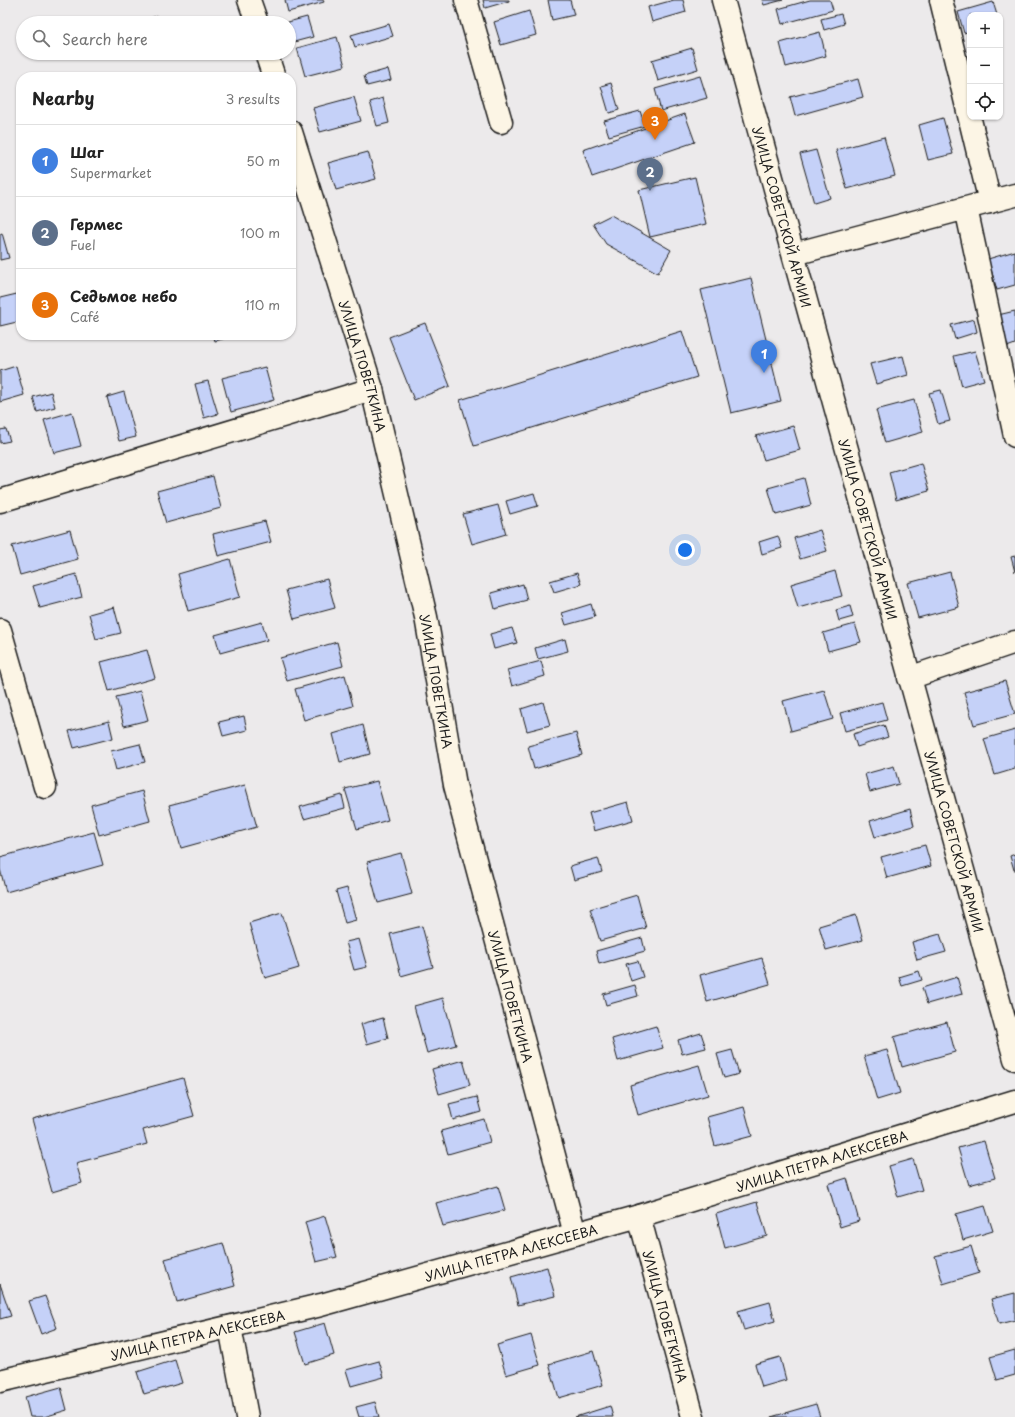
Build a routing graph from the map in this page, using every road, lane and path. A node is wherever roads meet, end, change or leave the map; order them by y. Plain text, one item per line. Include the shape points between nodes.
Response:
1 (250, 0) edge
2 (466, 0) edge
3 (723, 0) edge
4 (941, 0) edge
5 (255, 16) edge
6 (268, 60) edge
7 (272, 72) edge
8 (501, 122) dead end
9 (296, 148) edge
10 (1015, 194) edge
11 (990, 202) junction
12 (966, 208) junction
13 (794, 254) junction
14 (372, 389) junction
15 (1015, 436) edge
16 (0, 501) edge
17 (0, 630) edge
18 (1015, 642) edge
19 (909, 678) junction
20 (45, 787) dead end
21 (1015, 1059) edge
22 (1015, 1101) edge
23 (639, 1216) junction
24 (575, 1234) junction
25 (230, 1326) junction
26 (0, 1381) edge
27 (247, 1417) edge
28 (692, 1417) edge

1 - 5 street
2 - 8 street
3 - 13 street, УЛИЦА СОВЕТСКОЙ АРМИИ
4 - 11 street
6 - 7 street
9 - 14 street, УЛИЦА ПОВЕТКИНА
10 - 11 street
11 - 12 street
12 - 13 street
12 - 15 street
13 - 19 street, УЛИЦА СОВЕТСКОЙ АРМИИ
14 - 16 street
14 - 24 street, УЛИЦА ПОВЕТКИНА via 426,617 455,785
17 - 20 street
18 - 19 street
19 - 21 street, УЛИЦА СОВЕТСКОЙ АРМИИ
22 - 23 street, УЛИЦА ПЕТРА АЛЕКСЕЕВА
23 - 24 street, УЛИЦА ПЕТРА АЛЕКСЕЕВА
23 - 28 street, УЛИЦА ПОВЕТКИНА
24 - 25 street, УЛИЦА ПЕТРА АЛЕКСЕЕВА via 321,1305
25 - 26 street, УЛИЦА ПЕТРА АЛЕКСЕЕВА
25 - 27 street

